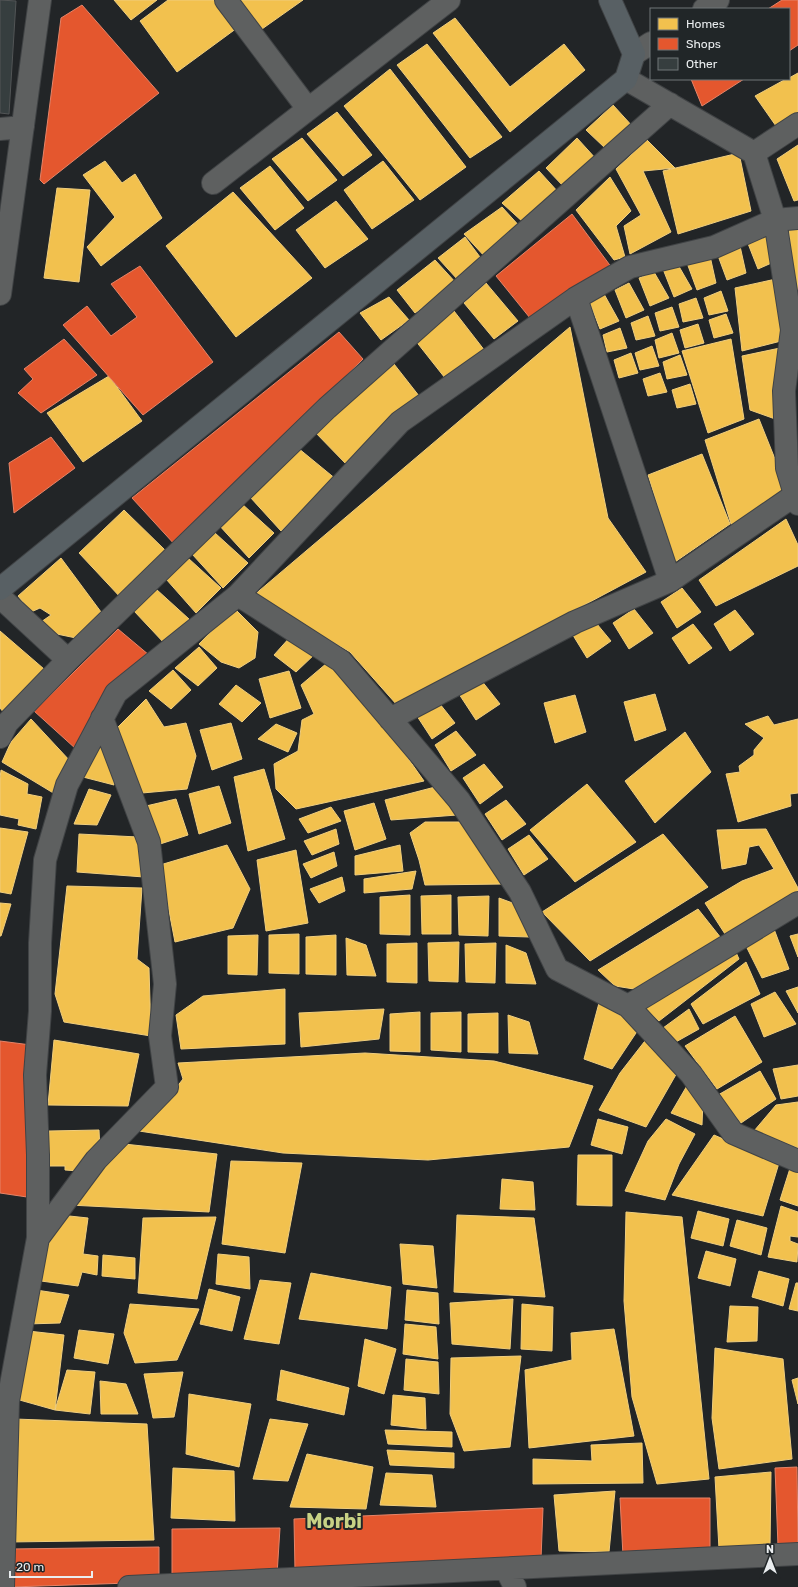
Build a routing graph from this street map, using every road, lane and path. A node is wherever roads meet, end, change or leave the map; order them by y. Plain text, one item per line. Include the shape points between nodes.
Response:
1 (40, 0) edge
2 (226, 0) edge
3 (449, 0) edge
4 (610, 0) edge
5 (718, 0) edge
6 (706, 8) edge
7 (642, 49) edge
8 (626, 79) junction
9 (670, 104) junction
10 (308, 109) junction
11 (798, 124) edge
12 (22, 127) junction
13 (0, 129) edge
14 (754, 153) junction
15 (213, 183) dead end
16 (798, 218) edge
17 (775, 220) junction
18 (0, 294) edge
19 (576, 298) junction
20 (797, 497) edge
21 (670, 581) junction
22 (0, 589) edge
23 (238, 595) junction
24 (0, 598) edge
25 (68, 660) junction
26 (102, 718) junction
27 (390, 719) junction
28 (0, 737) edge
29 (798, 903) edge
30 (628, 1006) junction
31 (798, 1161) edge
32 (38, 1238) junction
33 (798, 1554) edge
34 (511, 1578) edge
35 (323, 1582) edge
36 (3, 1587) edge
37 (129, 1587) edge

1 - 12 street
2 - 10 street
3 - 10 street
4 - 7 main road
5 - 6 street
7 - 8 main road
8 - 9 street
8 - 22 main road
9 - 14 street
9 - 25 street via 327,408
10 - 15 street
11 - 14 street
12 - 13 street
12 - 18 street
14 - 17 street
16 - 17 street
17 - 19 street via 714,247 630,267
17 - 20 street via 792,330 784,391 787,468
19 - 21 street
19 - 23 street via 400,422
20 - 21 street
21 - 27 street via 575,622
23 - 26 street via 116,693
23 - 27 street via 341,661
24 - 25 street
25 - 28 street via 7,724
26 - 32 street via 67,785 45,860 40,943 40,1011 35,1075
26 - 32 street via 148,842 164,984 160,1036 168,1087 96,1160
27 - 30 street via 459,800 520,892 557,968
29 - 30 street
30 - 31 street via 691,1074 733,1133
32 - 36 street via 8,1401
33 - 34 street
34 - 35 street
35 - 37 street

